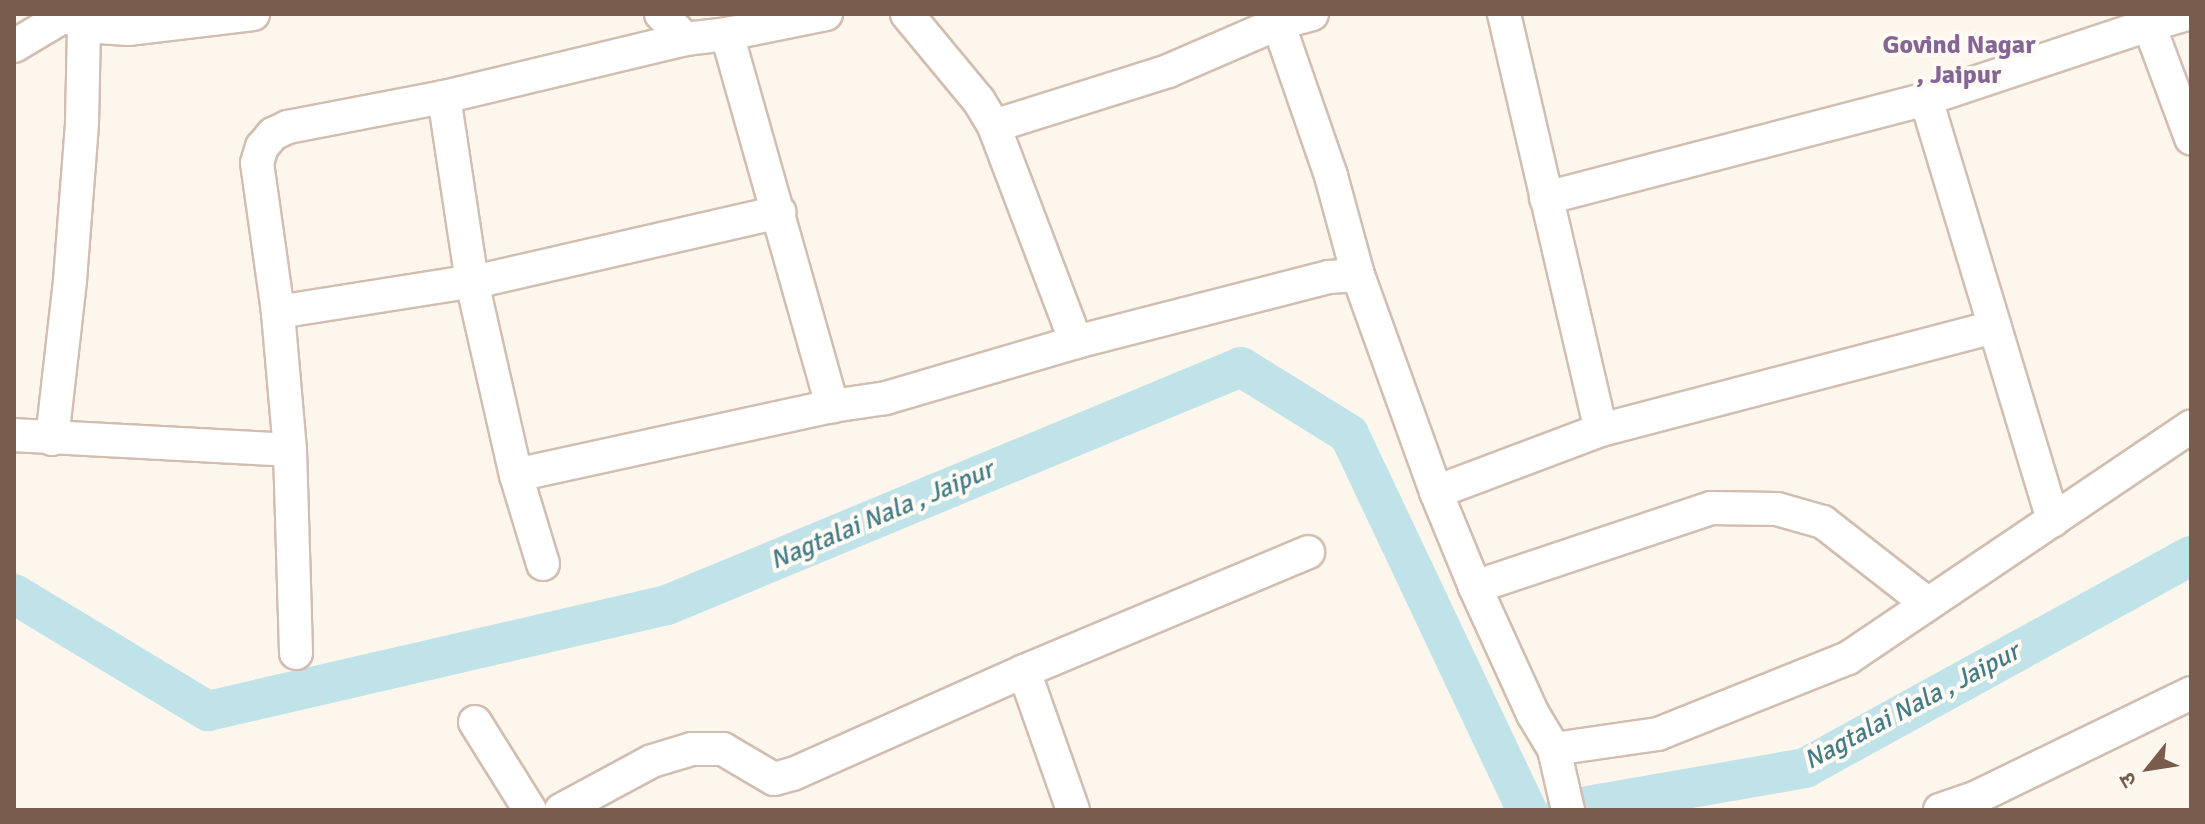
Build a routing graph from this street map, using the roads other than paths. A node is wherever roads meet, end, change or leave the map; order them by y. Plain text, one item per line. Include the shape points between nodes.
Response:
1 (253, 14) edge
2 (661, 14) edge
3 (826, 14) edge
4 (907, 14) edge
5 (1312, 14) edge
6 (1504, 14) edge
7 (2187, 14) edge
8 (73, 18) edge
9 (1277, 18) edge
10 (2149, 25) junction
11 (727, 34) junction
12 (685, 39) junction
13 (14, 46) edge
14 (444, 97) junction
15 (1926, 99) junction
16 (994, 126) junction
17 (2191, 138) edge
18 (1546, 198) junction
19 (779, 212) junction
20 (1358, 275) junction
21 (472, 282) junction
22 (278, 312) junction
23 (1995, 327) junction
24 (1076, 342) junction
25 (832, 406) junction
26 (2191, 427) edge
27 (1601, 430) junction
28 (14, 435) edge
29 (52, 439) junction
30 (290, 450) junction
31 (516, 475) junction
32 (1436, 492) junction
33 (2053, 520) junction
34 (1308, 552) dead end
35 (543, 564) dead end
36 (1475, 587) junction
37 (1928, 604) junction
38 (296, 653) dead end
39 (1024, 671) junction
40 (2191, 693) edge
41 (475, 722) dead end
42 (1560, 780) edge
43 (1977, 804) edge
44 (530, 810) edge
45 (561, 810) edge
46 (1073, 810) edge
47 (1940, 810) edge

1 - 8 street via 128,29
2 - 12 street
3 - 11 street
4 - 16 street
5 - 9 street
6 - 18 street
7 - 10 street
8 - 13 street
8 - 29 street via 82,123
9 - 16 street via 1168,71
9 - 20 street via 1331,176
10 - 15 street
10 - 17 street
11 - 12 street
11 - 19 street
12 - 14 street
14 - 21 street
14 - 22 street via 288,127 262,147 257,163
15 - 18 street
15 - 23 street
16 - 24 street
18 - 27 street
19 - 21 street
19 - 25 street
20 - 24 street via 1329,277
20 - 32 street
21 - 22 street
21 - 31 street
22 - 30 street
23 - 27 street
23 - 33 street
24 - 25 street via 886,398
25 - 31 street
26 - 33 street
27 - 32 street
28 - 29 street
29 - 30 street
30 - 38 street
31 - 35 street
32 - 36 street
33 - 37 street
34 - 39 street
36 - 37 street via 1711,508 1777,509 1823,522
36 - 42 street
37 - 42 street via 1848,658 1658,734
39 - 45 street via 793,774 774,779 723,749 692,749 652,761
39 - 46 street
40 - 43 street
41 - 44 street
43 - 47 street

